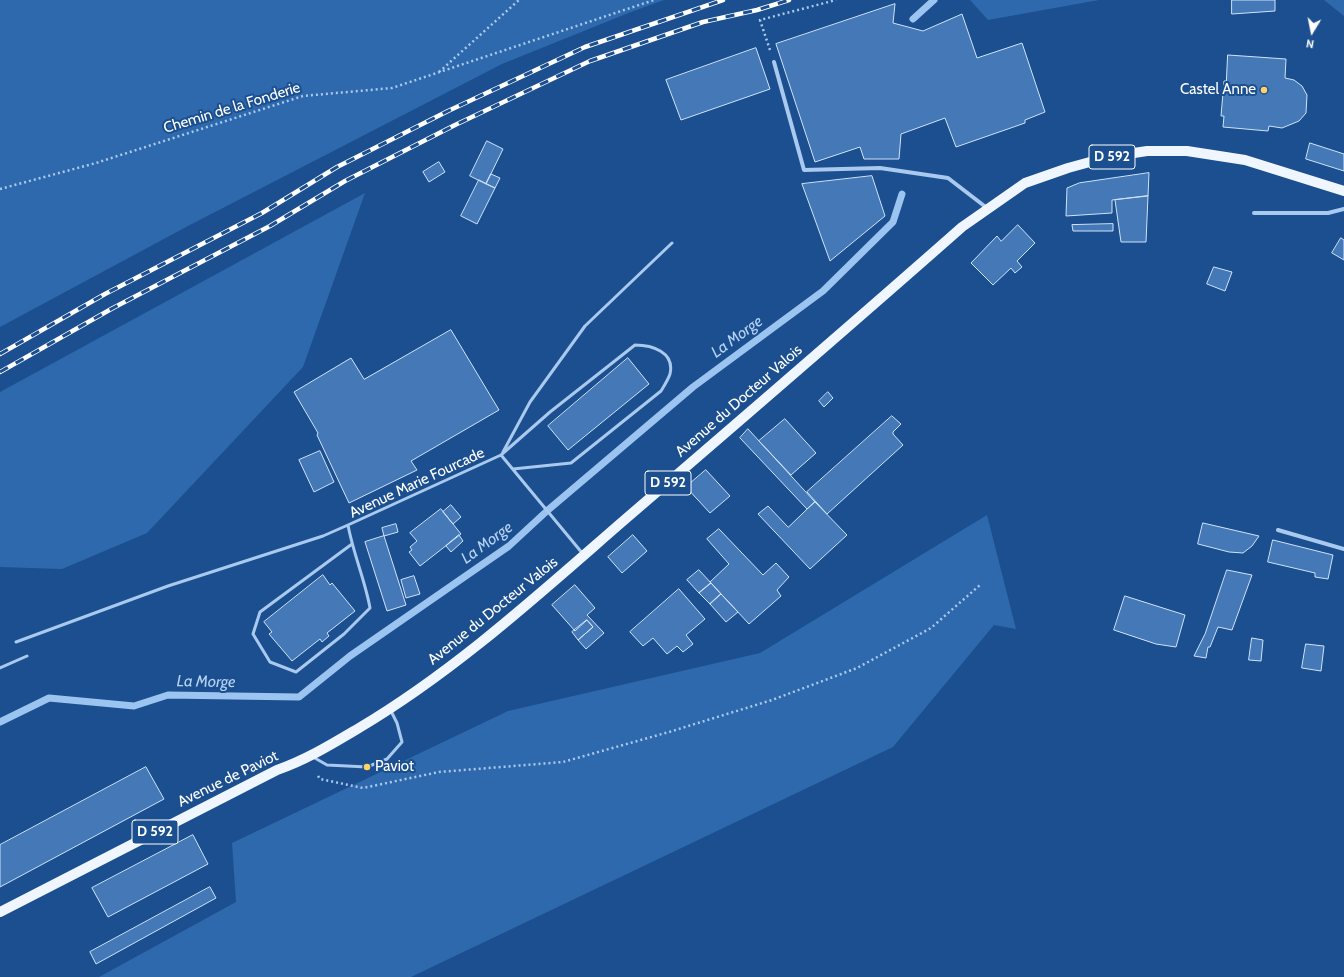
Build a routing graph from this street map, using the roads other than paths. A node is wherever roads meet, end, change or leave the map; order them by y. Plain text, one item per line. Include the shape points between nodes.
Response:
1 (774, 62) road end
2 (1344, 190) edge
3 (988, 208) junction
4 (1344, 209) edge
5 (1254, 213) dead end
6 (672, 243) dead end
7 (501, 455) junction
8 (513, 469) junction
9 (348, 525) junction
10 (1278, 530) dead end
11 (352, 544) junction
12 (1344, 549) edge
13 (584, 555) junction
14 (16, 642) dead end
15 (27, 656) dead end
16 (0, 668) edge
17 (422, 688) joint
18 (390, 710) junction
19 (312, 756) junction
20 (0, 912) edge

1 - 3 street via 804,170 880,168 948,178
2 - 3 main road, D 592 via 1245,160 1187,151 1147,151 1108,157 1068,168 1026,184
3 - 13 main road, Avenue du Docteur Valois / D 592 via 962,227
4 - 5 street via 1328,213
6 - 7 lane via 585,326 530,402
7 - 8 lane, Avenue Marie Fourcade
7 - 8 lane via 550,412 635,345 648,345 662,350 670,363 670,374 661,391 571,463
7 - 9 lane, Avenue Marie Fourcade
8 - 13 lane, Avenue Marie Fourcade
9 - 11 lane, Avenue Marie Fourcade
9 - 14 lane via 322,536 168,586
10 - 12 street
11 - 11 lane, Avenue Marie Fourcade via 365,582 370,608 344,634 296,672 270,662 253,634 260,612
13 - 17 main road, Avenue du Docteur Valois / D 592
15 - 16 lane
17 - 18 main road, Avenue de Paviot / D 592
18 - 19 main road, Avenue de Paviot / D 592
18 - 19 lane via 402,742 388,759 367,767 327,765
19 - 20 main road, Avenue de Paviot / D 592 via 277,770

